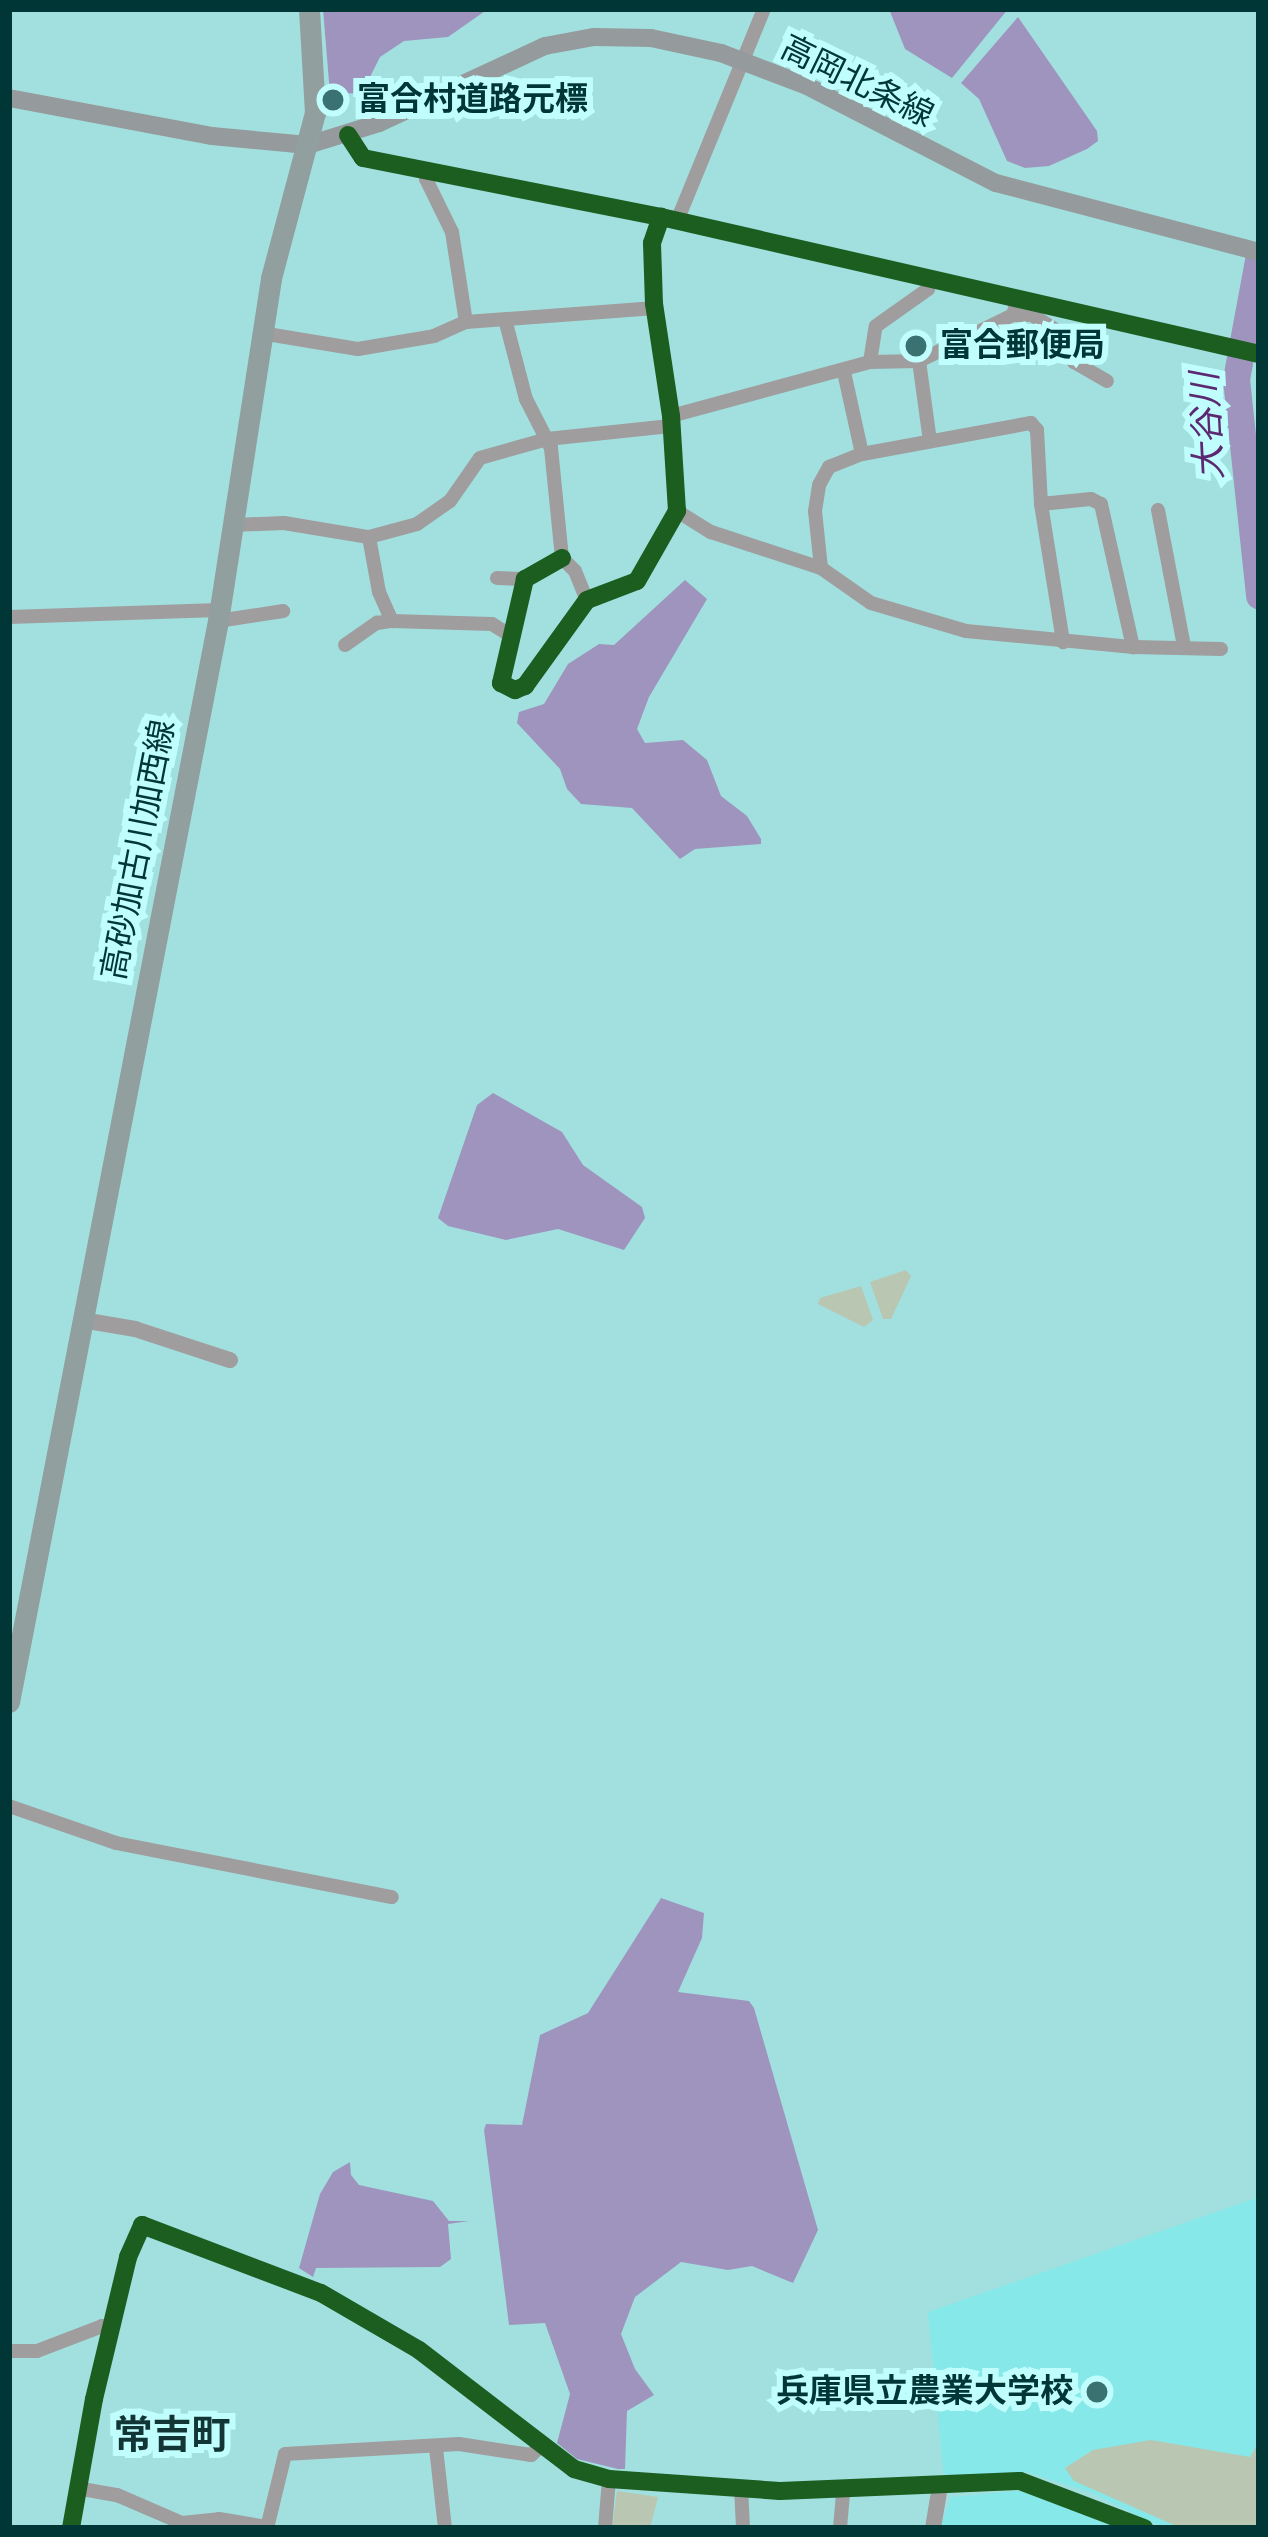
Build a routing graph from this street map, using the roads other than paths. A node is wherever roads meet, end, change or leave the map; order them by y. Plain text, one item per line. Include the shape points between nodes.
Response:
1 (309, 9) edge
2 (764, 9) edge
3 (742, 60) junction
4 (9, 98) edge
5 (348, 135) junction
6 (308, 145) junction
7 (427, 169) junction
8 (669, 219) junction
9 (1252, 250) edge
10 (928, 281) junction
11 (655, 308) junction
12 (1015, 308) junction
13 (466, 322) junction
14 (506, 323) junction
15 (261, 333) junction
16 (1259, 354) edge
17 (919, 361) junction
18 (871, 362) junction
19 (844, 373) junction
20 (1107, 381) dead end
21 (671, 421) junction
22 (547, 439) junction
23 (930, 441) junction
24 (862, 454) junction
25 (1041, 504) junction
26 (1157, 510) dead end
27 (676, 511) junction
28 (234, 525) junction
29 (369, 537) junction
30 (562, 558) junction
31 (820, 568) junction
32 (497, 578) dead end
33 (525, 579) junction
34 (587, 600) junction
35 (283, 611) dead end
36 (219, 615) junction
37 (9, 617) edge
38 (392, 621) junction
39 (512, 637) junction
40 (1063, 642) junction
41 (345, 645) dead end
42 (1184, 646) junction
43 (1133, 647) junction
44 (1221, 649) dead end
45 (82, 1320) junction
46 (230, 1360) dead end
47 (9, 1702) edge
48 (9, 1806) edge
49 (392, 1898) dead end
50 (112, 2329) junction
51 (9, 2350) edge
52 (542, 2445) junction
53 (436, 2448) junction
54 (609, 2479) junction
55 (940, 2486) junction
56 (741, 2488) junction
57 (82, 2489) junction
58 (843, 2491) junction
59 (71, 2528) edge
60 (267, 2528) edge
61 (445, 2528) edge
62 (605, 2528) edge
63 (743, 2528) edge
64 (840, 2528) edge
65 (933, 2528) edge
66 (1144, 2528) edge

1 - 6 main road, 高砂加古川加西線 via 315,113
2 - 3 street
3 - 5 main road, 高岡北条線 via 651,38 569,40
3 - 8 street
3 - 9 main road, 高岡北条線 via 996,183
4 - 6 main road, 高岡北条線 via 212,136
5 - 6 main road, 高岡北条線
5 - 7 street via 363,158
6 - 15 main road, 高砂加古川加西線
7 - 8 street
7 - 13 street via 452,232
8 - 10 street
8 - 11 street via 652,243
10 - 12 street
10 - 18 street via 928,289 875,326
11 - 14 street
11 - 21 street
12 - 16 street via 1119,318
12 - 17 street
12 - 20 street via 1063,334 1074,362
13 - 14 street
13 - 15 street via 358,349
14 - 22 street via 526,399
15 - 28 main road, 高砂加古川加西線
17 - 18 street
17 - 23 street
18 - 19 street
19 - 21 street
19 - 24 street
21 - 22 street
21 - 27 street
22 - 29 street via 480,458 450,501 416,524
22 - 30 street
23 - 24 street
23 - 25 street via 1030,423
24 - 31 street via 829,467 819,485
25 - 40 street
25 - 43 street via 1101,504
26 - 42 street
27 - 31 street via 711,532
27 - 34 street via 637,581
28 - 29 street via 284,523
28 - 36 main road, 高砂加古川加西線
29 - 38 street
30 - 33 street
30 - 34 street
31 - 40 street via 871,603 966,632
32 - 33 street
33 - 39 street
34 - 39 street via 515,691 501,683
35 - 36 street
36 - 37 street
36 - 45 main road, 高砂加古川加西線
38 - 39 street via 492,624
38 - 41 street
40 - 43 street
42 - 43 street
42 - 44 street
45 - 46 street
45 - 47 main road, 高砂加古川加西線
48 - 49 street via 116,1843
50 - 51 street via 37,2351
50 - 52 street via 142,2225 321,2293 419,2350
50 - 57 street via 83,2447
52 - 53 street via 531,2455 480,2445
52 - 54 street via 574,2469
53 - 60 street via 285,2454
53 - 61 street
54 - 56 street
54 - 62 street
55 - 58 street
55 - 65 street
55 - 66 street via 1020,2481
56 - 58 street
56 - 63 street
57 - 59 street
57 - 60 street via 182,2523 219,2518
58 - 64 street

